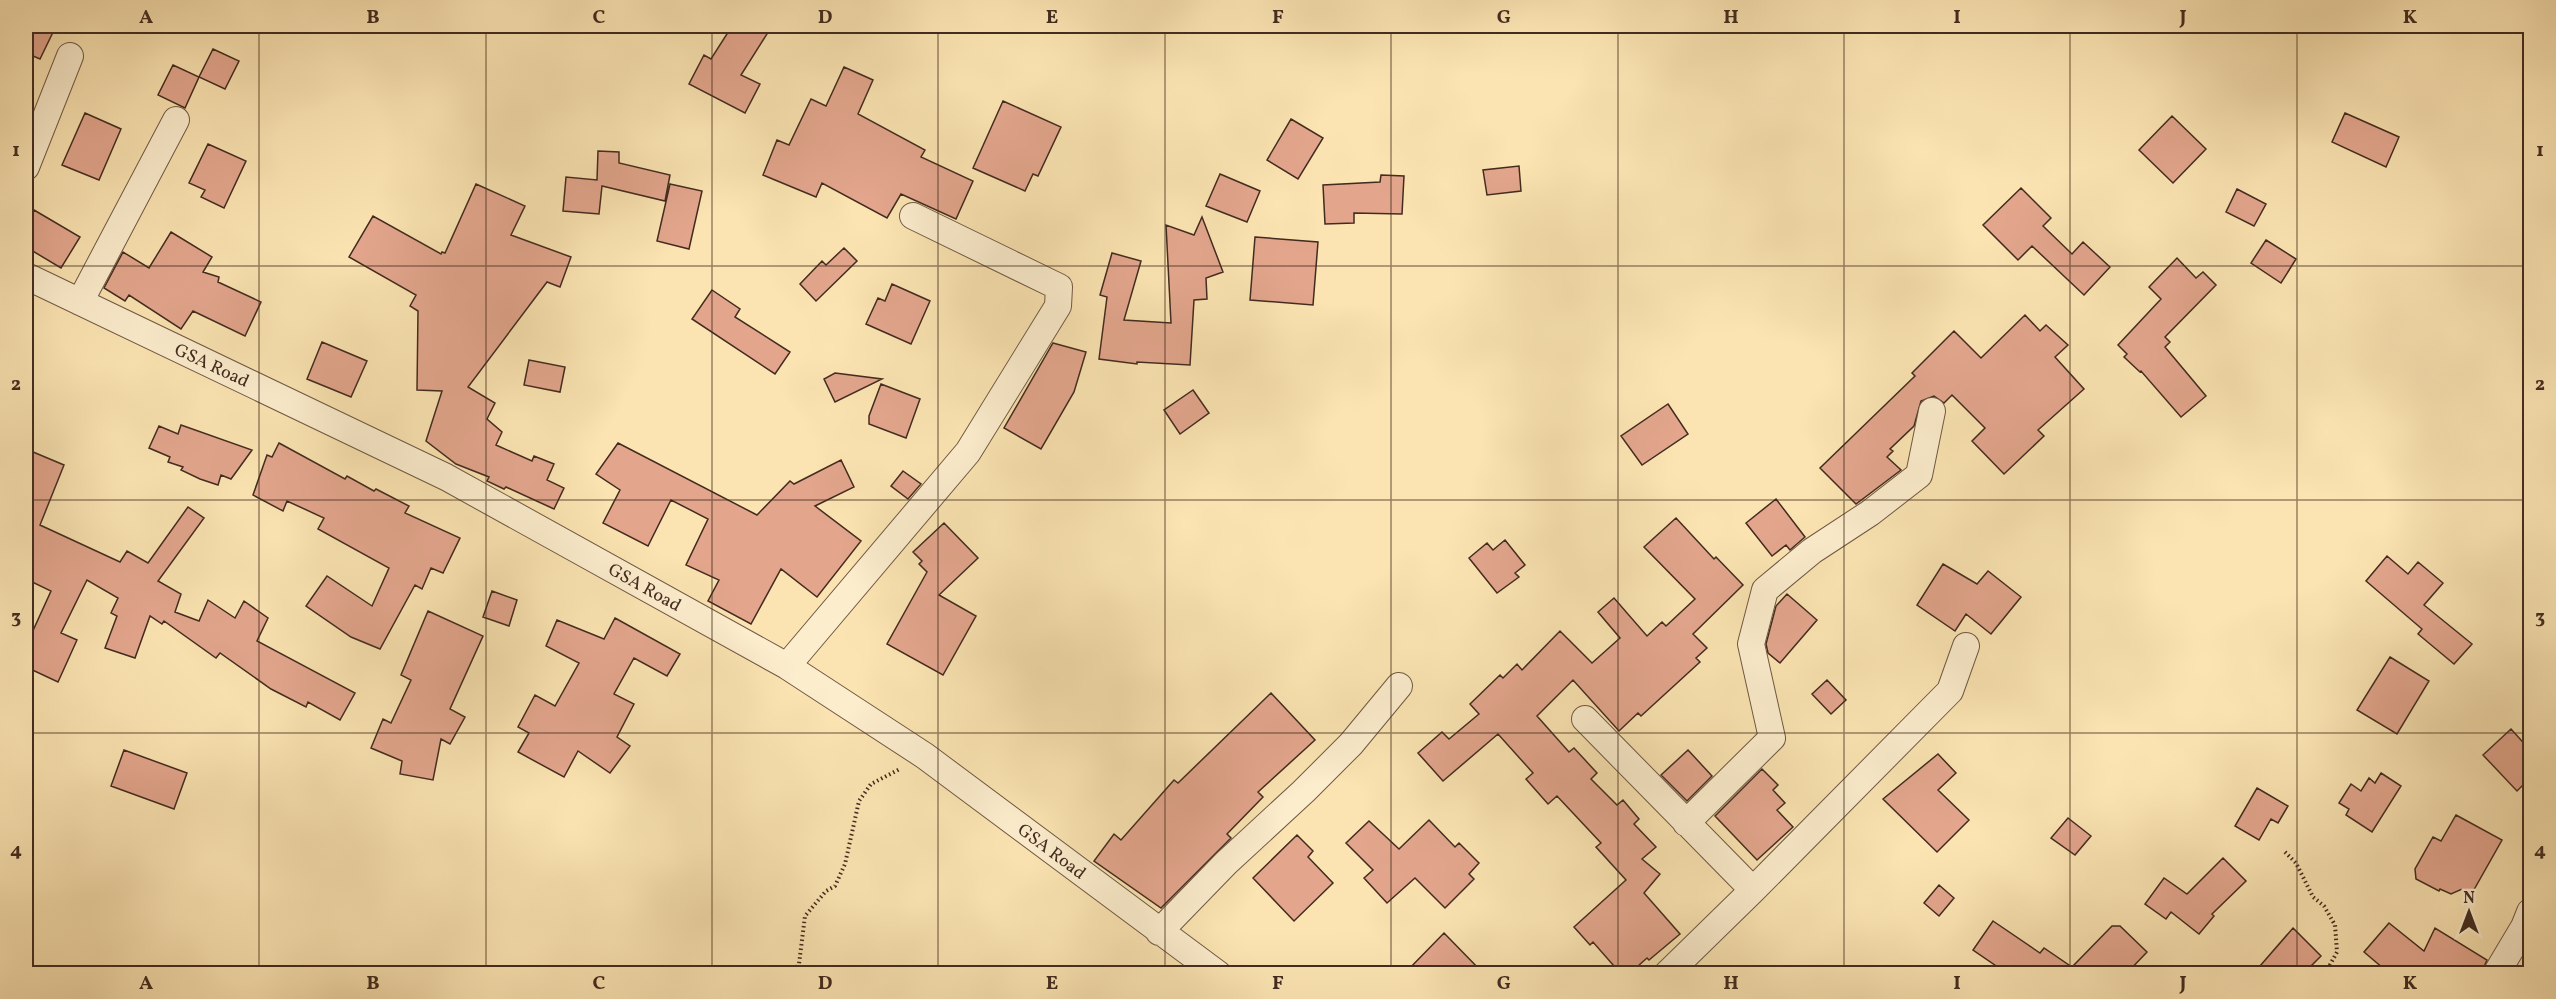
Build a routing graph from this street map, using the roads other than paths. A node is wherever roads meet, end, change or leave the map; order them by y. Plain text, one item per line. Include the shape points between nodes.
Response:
1 (70, 56) dead end
2 (176, 120) dead end
3 (26, 167) edge
4 (913, 216) dead end
5 (26, 276) edge
6 (80, 302) junction
7 (1932, 411) dead end
8 (1966, 646) dead end
9 (787, 666) junction
10 (1399, 686) dead end
11 (1585, 719) dead end
12 (1686, 823) junction
13 (1753, 890) junction
14 (2530, 912) edge
15 (1159, 932) junction
16 (1218, 974) edge
17 (1667, 974) edge
18 (2496, 974) edge

1 - 3 street
2 - 6 street
4 - 9 street via 1059,287 1058,306 968,452
5 - 6 street, GSA Road
6 - 9 street, GSA Road via 446,477
7 - 12 street via 1919,475 1812,551 1765,590 1751,644 1772,738
8 - 13 street via 1950,691
9 - 15 street, GSA Road via 925,756
10 - 15 street via 1351,744
11 - 12 street
12 - 13 street
13 - 17 street
14 - 18 street
15 - 16 street, GSA Road

